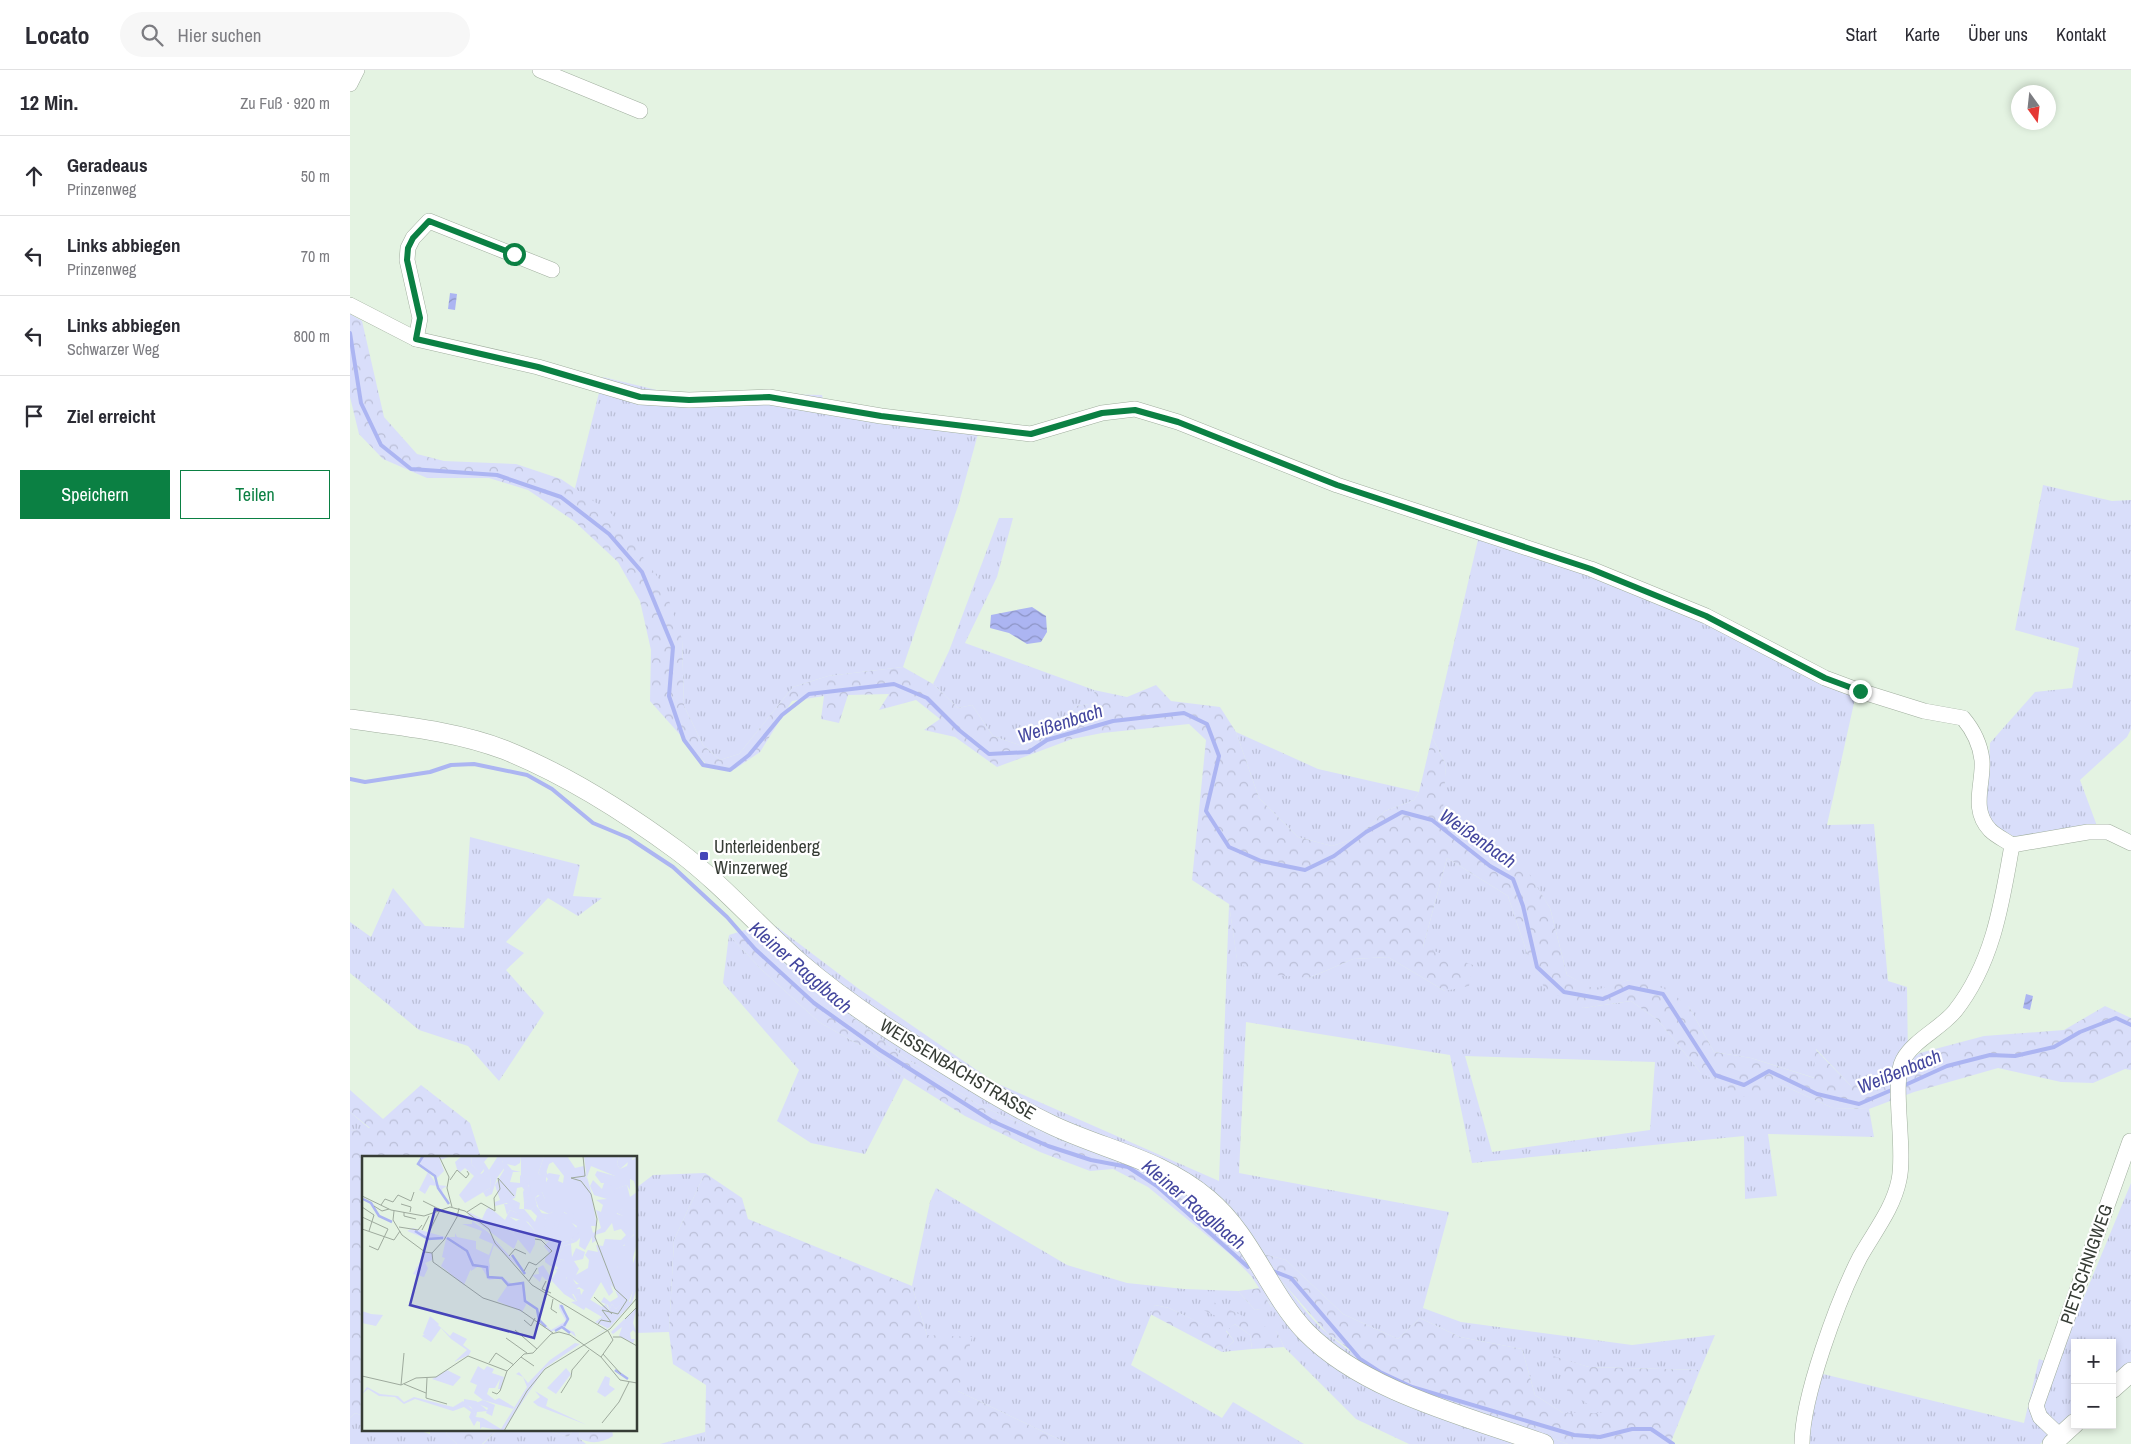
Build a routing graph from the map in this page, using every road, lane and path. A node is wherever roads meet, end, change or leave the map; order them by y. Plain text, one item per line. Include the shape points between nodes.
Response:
1 (357, 70) edge
2 (540, 70) edge
3 (350, 84) edge
4 (640, 111) dead end
5 (552, 270) dead end
6 (350, 305) edge
7 (416, 339) junction
8 (350, 719) edge
9 (2131, 842) edge
10 (2012, 845) junction
11 (2130, 1141) dead end
12 (2131, 1372) edge
13 (2116, 1385) edge
14 (2071, 1427) edge
15 (2056, 1440) edge
16 (1544, 1444) edge
17 (1802, 1444) edge

1 - 3 street
2 - 4 street
5 - 7 street via 429,221 413,238 407,254 420,318
6 - 7 street
7 - 10 street via 538,367 640,397 689,400 769,397 881,416 1031,434 1102,413 1135,410 1178,422 1337,485 1591,569 1706,616 1825,678 1924,712 1963,718 1979,743 1982,761 1978,804 1984,822
8 - 16 main road, WEISSENBACHSTRASSE via 465,738 502,749 564,777 679,852 802,964 868,1015 974,1082 1054,1126 1150,1162 1183,1180 1209,1200 1246,1241 1305,1331 1341,1363 1388,1388
9 - 10 street via 2108,832 2088,832
10 - 17 street via 1999,917 1988,953 1960,1004 1944,1022 1907,1052 1902,1062 1899,1076 1899,1180 1889,1209 1850,1279 1828,1338 1808,1404
11 - 15 street, PIETSCHNIGWEG via 2036,1406
12 - 13 main road
14 - 15 main road

